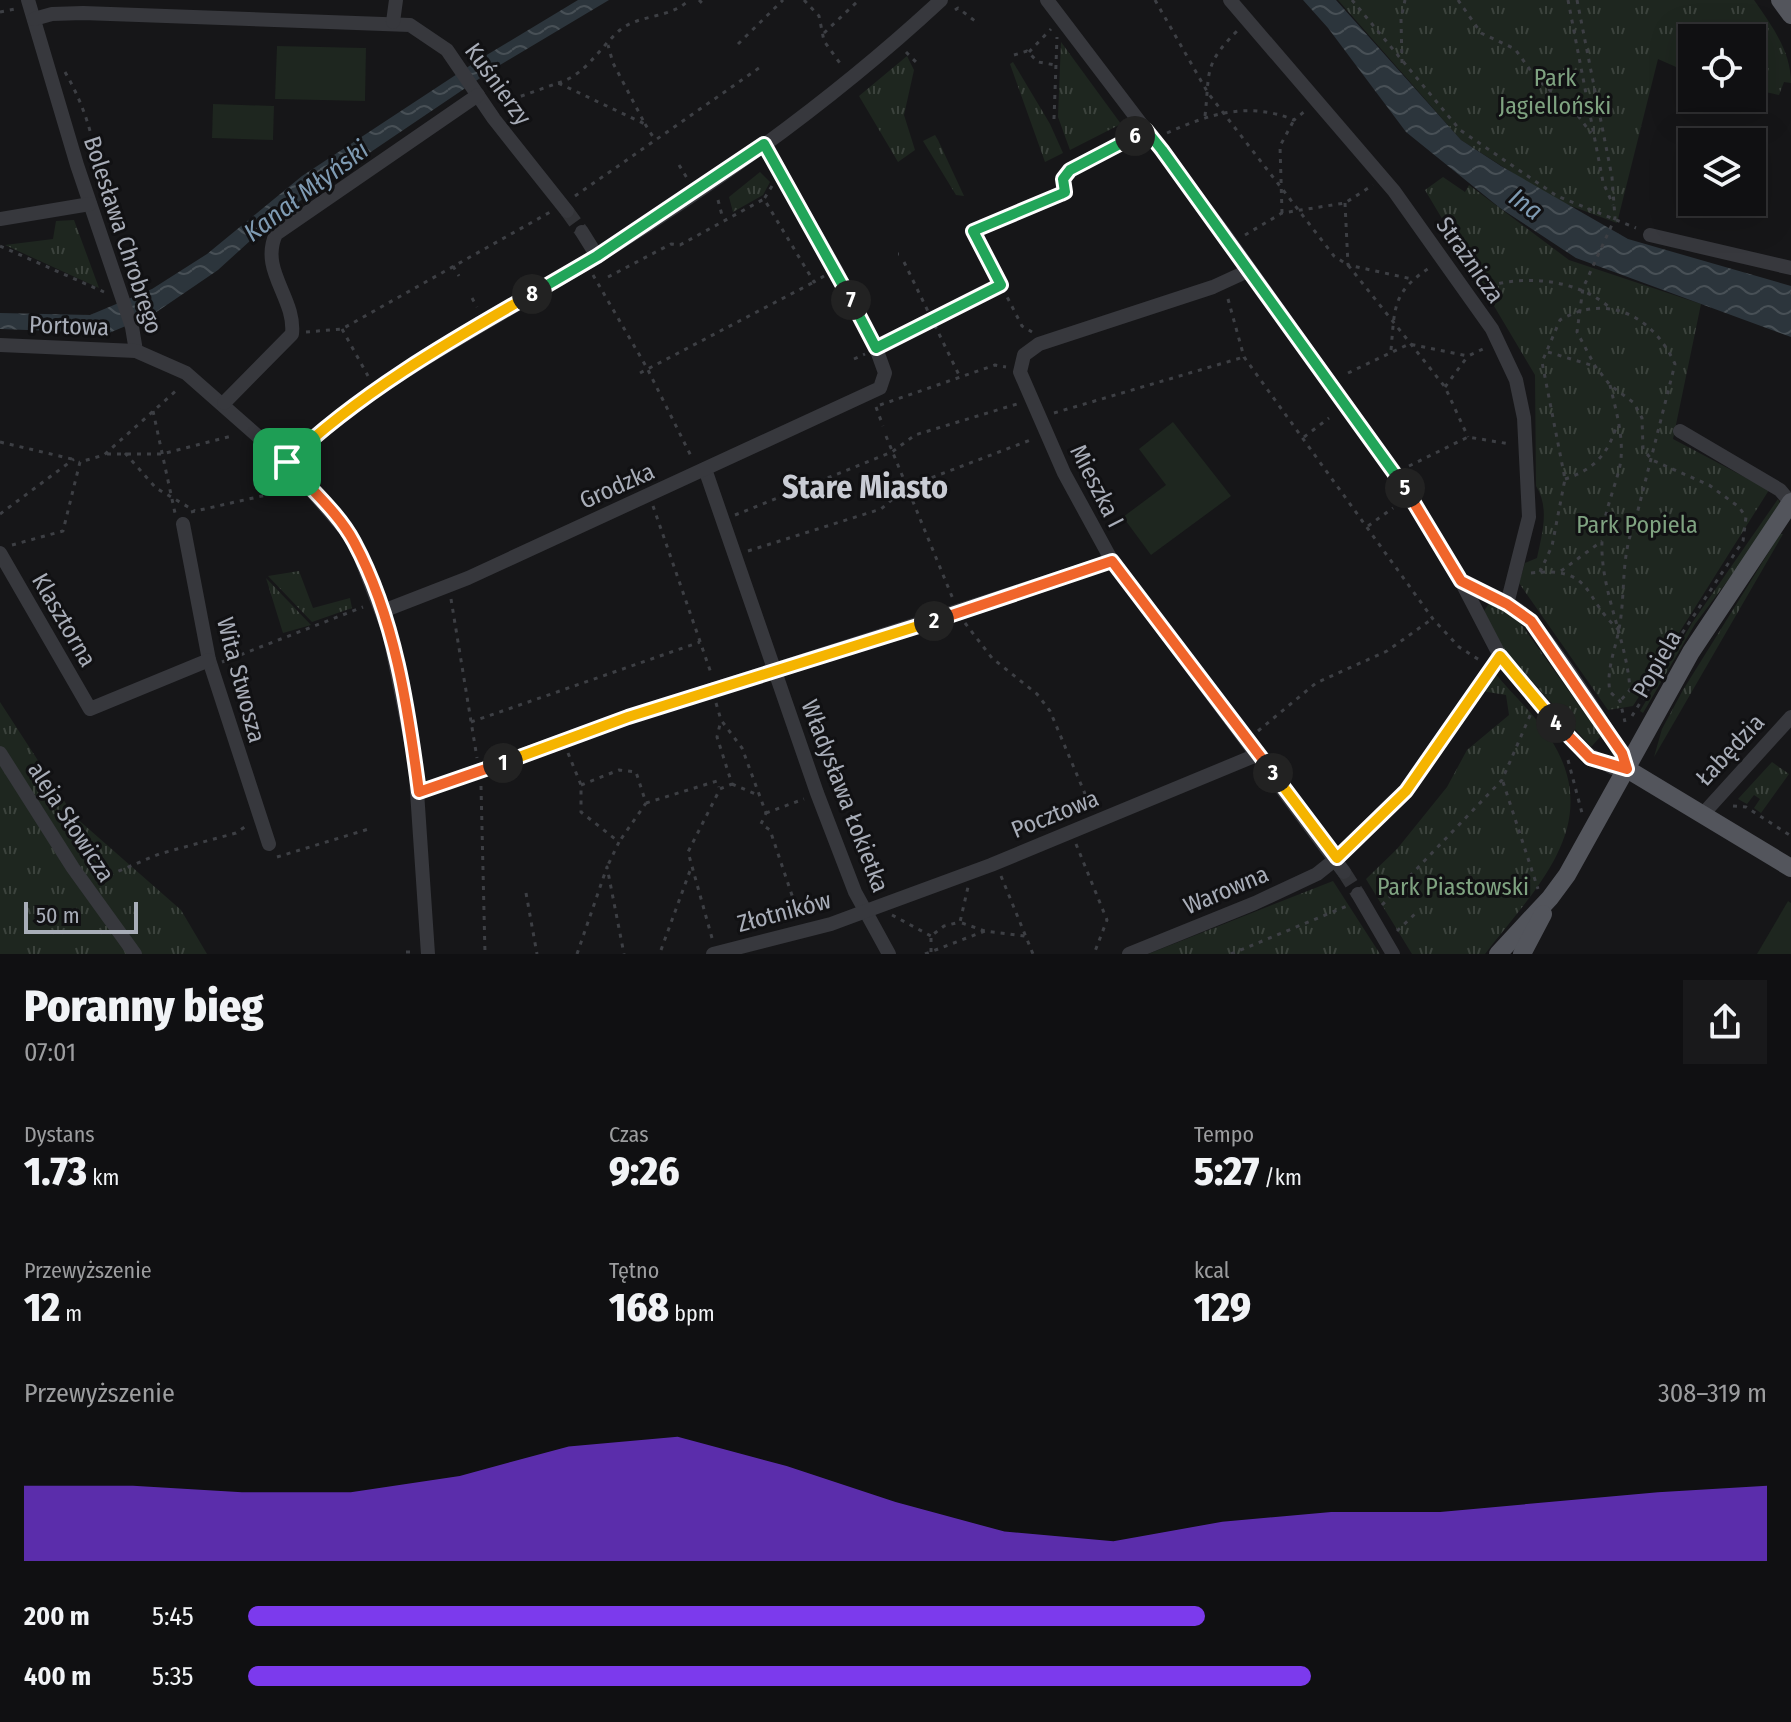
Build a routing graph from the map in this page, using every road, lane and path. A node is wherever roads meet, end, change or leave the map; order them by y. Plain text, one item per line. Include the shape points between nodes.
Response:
1 (28, 0) edge
2 (396, 0) edge
3 (689, 0) edge
4 (699, 0) edge
5 (783, 0) edge
6 (804, 0) edge
7 (859, 0) edge
8 (941, 0) edge
9 (1047, 0) edge
10 (1155, 0) edge
11 (1230, 0) edge
12 (1352, 0) edge
13 (1405, 0) edge
14 (1458, 0) edge
15 (1568, 0) edge
16 (1577, 0) edge
17 (1780, 0) edge
18 (703, 4) dead end
19 (15, 9) dead end
20 (955, 10) dead end
21 (0, 12) edge
22 (1791, 15) edge
23 (34, 19) junction
24 (1248, 20) junction
25 (393, 22) junction
26 (979, 24) dead end
27 (1052, 28) dead end
28 (823, 34) junction
29 (1057, 38) dead end
30 (738, 44) dead end
31 (608, 45) junction
32 (906, 52) dead end
33 (1029, 52) junction
34 (1014, 55) dead end
35 (1402, 63) junction
36 (1055, 65) junction
37 (920, 66) dead end
38 (759, 68) dead end
39 (844, 69) dead end
40 (558, 83) junction
41 (476, 91) junction
42 (1208, 93) junction
43 (1314, 104) dead end
44 (497, 105) dead end
45 (1224, 113) junction
46 (1205, 116) junction
47 (1054, 119) dead end
48 (1294, 120) junction
49 (645, 124) junction
50 (1146, 130) junction
51 (1167, 133) dead end
52 (1593, 135) junction
53 (660, 136) junction
54 (655, 140) junction
55 (665, 144) dead end
56 (764, 144) junction
57 (679, 165) dead end
58 (687, 178) dead end
59 (1379, 181) dead end
60 (774, 182) dead end
61 (1280, 185) junction
62 (764, 199) junction
63 (718, 200) dead end
64 (1345, 203) junction
65 (90, 204) junction
66 (565, 208) junction
67 (1614, 209) junction
68 (1282, 213) junction
69 (1299, 213) junction
70 (0, 219) edge
71 (1614, 220) junction
72 (723, 221) junction
73 (973, 231) joint
74 (582, 232) tunnel mouth
75 (1650, 235) joint
76 (1244, 236) dead end
77 (0, 246) edge
78 (597, 256) junction
79 (904, 262) dead end
80 (1438, 262) dead end
81 (1348, 265) junction
82 (453, 266) junction
83 (1791, 268) edge
84 (1250, 270) junction
85 (592, 274) dead end
86 (827, 274) dead end
87 (459, 276) dead end
88 (608, 277) dead end
89 (1412, 279) junction
90 (814, 282) junction
91 (1001, 285) junction
92 (1583, 288) junction
93 (104, 292) dead end
94 (1470, 295) junction
95 (472, 298) dead end
96 (1228, 299) dead end
97 (477, 307) dead end
98 (1609, 307) junction
99 (1578, 310) junction
100 (931, 320) junction
101 (1394, 322) junction
102 (342, 329) junction
103 (304, 332) dead end
104 (1037, 338) junction
105 (1409, 344) junction
106 (1494, 344) dead end
107 (0, 345) edge
108 (876, 348) junction
109 (1391, 350) junction
110 (136, 351) junction
111 (1548, 352) junction
112 (1468, 356) junction
113 (1244, 357) junction
114 (854, 359) dead end
115 (1595, 366) junction
116 (647, 368) junction
117 (640, 373) dead end
118 (1348, 373) dead end
119 (368, 376) dead end
120 (960, 377) junction
121 (1010, 378) dead end
122 (1610, 385) junction
123 (1445, 387) junction
124 (178, 389) dead end
125 (224, 403) junction
126 (872, 403) junction
127 (1020, 404) dead end
128 (153, 411) junction
129 (1050, 414) dead end
130 (1329, 418) dead end
131 (1618, 420) junction
132 (883, 426) dead end
133 (1680, 431) dead end
134 (232, 436) dead end
135 (886, 436) dead end
136 (1304, 437) junction
137 (1468, 437) junction
138 (1033, 438) dead end
139 (0, 442) edge
140 (1511, 444) dead end
141 (124, 451) junction
142 (892, 452) junction
143 (162, 454) junction
144 (104, 455) junction
145 (74, 459) junction
146 (1652, 460) junction
147 (80, 462) junction
148 (287, 462) junction
149 (700, 467) junction
150 (1404, 469) dead end
151 (1565, 479) junction
152 (907, 487) junction
153 (294, 489) dead end
154 (172, 497) junction
155 (652, 502) dead end
156 (1791, 502) edge
157 (1393, 508) dead end
158 (195, 511) junction
159 (0, 514) edge
160 (732, 516) dead end
161 (183, 524) dead end
162 (1368, 526) junction
163 (1602, 541) junction
164 (0, 551) edge
165 (744, 552) dead end
166 (1112, 561) junction
167 (1561, 571) junction
168 (1540, 572) junction
169 (1524, 574) dead end
170 (1461, 581) junction
171 (449, 592) dead end
172 (1507, 604) junction
173 (955, 606) dead end
174 (363, 607) dead end
175 (383, 611) junction
176 (1433, 619) junction
177 (963, 620) dead end
178 (1619, 630) junction
179 (1679, 637) dead end
180 (700, 642) junction
181 (1500, 656) junction
182 (1665, 661) dead end
183 (210, 663) junction
184 (1485, 663) dead end
185 (774, 672) junction
186 (713, 680) dead end
187 (714, 695) dead end
188 (1620, 701) junction
189 (1532, 711) dead end
190 (1632, 716) dead end
191 (1791, 717) edge
192 (721, 720) junction
193 (471, 722) junction
194 (1625, 722) dead end
195 (1258, 731) dead end
196 (565, 746) dead end
197 (0, 753) edge
198 (1259, 754) junction
199 (1568, 760) dead end
200 (478, 765) dead end
201 (1627, 769) junction
202 (481, 779) dead end
203 (1502, 780) junction
204 (732, 784) junction
205 (581, 785) junction
206 (720, 789) junction
207 (419, 792) junction
208 (760, 796) junction
209 (806, 798) dead end
210 (646, 803) junction
211 (1733, 806) dead end
212 (766, 813) junction
213 (1582, 813) dead end
214 (1093, 814) dead end
215 (1703, 814) junction
216 (372, 828) dead end
217 (236, 833) dead end
218 (1791, 836) edge
219 (619, 842) junction
220 (269, 844) joint
221 (1076, 844) dead end
222 (692, 865) junction
223 (1341, 865) junction
224 (607, 867) junction
225 (1791, 868) edge
226 (999, 872) dead end
227 (85, 884) junction
228 (969, 884) dead end
229 (526, 893) dead end
230 (1544, 893) junction
231 (1359, 897) joint
232 (1388, 898) dead end
233 (866, 911) junction
234 (1417, 912) dead end
235 (891, 914) dead end
236 (799, 916) dead end
237 (960, 922) junction
238 (985, 931) junction
239 (931, 936) junction
240 (1025, 936) junction
241 (1392, 936) dead end
242 (712, 938) dead end
243 (661, 950) dead end
244 (883, 952) edge
245 (931, 952) junction
246 (135, 954) edge
247 (428, 954) edge
248 (485, 954) edge
249 (537, 954) edge
250 (577, 954) edge
251 (624, 954) edge
252 (713, 954) edge
253 (925, 954) edge
254 (1033, 954) edge
255 (1094, 954) edge
256 (1129, 954) edge
257 (1231, 954) edge
258 (1393, 954) edge
259 (1498, 954) edge
260 (1522, 954) edge

1 - 23 street, Bolesława Chrobrego
2 - 25 street
3 - 31 path via 678,11 622,28
4 - 18 path
5 - 30 path
6 - 28 path via 819,16
7 - 28 path
8 - 56 street via 869,66
9 - 50 street
10 - 42 path
11 - 24 street, Strażnicza
12 - 35 path
13 - 35 path
14 - 52 path via 1481,33 1515,49
15 - 52 path
16 - 67 path
17 - 22 main road
19 - 21 path
20 - 26 path
23 - 25 street, Kuśnierzy via 83,13
23 - 65 street, Bolesława Chrobrego
24 - 42 path via 1216,52 1207,73
24 - 94 street, Strażnicza via 1394,191
25 - 41 street, Kuśnierzy via 423,31 447,50
27 - 33 path
28 - 39 path
29 - 36 path
31 - 40 path via 571,79
31 - 49 path
32 - 37 path
33 - 34 path
33 - 36 path via 1038,62
35 - 71 path via 1460,130 1557,196
36 - 47 path
38 - 53 path
40 - 44 path
40 - 49 path
41 - 66 street, Kuśnierzy
41 - 125 street via 276,234 269,256 291,313 292,334
42 - 45 path
42 - 46 path
43 - 48 path
45 - 46 path
45 - 48 path via 1268,109
45 - 61 path
46 - 51 path
48 - 61 path via 1280,146
49 - 54 path
50 - 73 street via 1070,170 1063,179 1065,192
50 - 84 street
52 - 67 path
53 - 54 path
53 - 55 path
54 - 66 path
56 - 78 street
56 - 108 street
57 - 58 path
59 - 64 path
60 - 62 path
61 - 68 path
61 - 69 path
62 - 72 path
62 - 90 path
63 - 72 path
64 - 69 path
64 - 81 path
65 - 70 street
65 - 110 street, Bolesława Chrobrego
66 - 82 path
67 - 71 path
68 - 69 path
68 - 76 path
69 - 81 path via 1334,256
71 - 75 path
71 - 92 path
72 - 88 path
73 - 91 path
74 - 78 street
75 - 83 street
77 - 93 path
78 - 148 street via 426,357 322,428
79 - 100 path
80 - 89 path
81 - 89 path
81 - 101 path
82 - 87 path
82 - 102 path
84 - 104 street via 1213,287
84 - 170 street via 1409,494
85 - 116 path
86 - 90 path
89 - 101 path via 1394,305
90 - 116 path
91 - 100 path
91 - 104 path via 1022,326
92 - 94 path via 1498,282
92 - 98 path
92 - 99 path
94 - 172 street, Strażnicza via 1516,380 1524,418 1529,517
95 - 97 path
96 - 113 path
98 - 99 path
98 - 146 path via 1660,335 1675,364
99 - 111 path via 1560,320
99 - 115 path via 1577,332
100 - 108 path
100 - 120 path
101 - 105 path
101 - 109 path
102 - 103 path
102 - 119 path
104 - 166 street, Mieszka I via 1021,363 1024,385
105 - 109 path
105 - 112 path
105 - 123 path
106 - 112 path
107 - 110 street, Portowa
108 - 114 path
108 - 126 street via 884,379
109 - 118 path
110 - 125 street, Bolesława Chrobrego via 186,373
111 - 115 path
111 - 151 path via 1543,372
112 - 123 path
113 - 129 path
113 - 136 path
115 - 122 path
116 - 117 path
116 - 149 path
120 - 121 path via 995,365 1006,367
120 - 126 path
122 - 131 path
122 - 146 path via 1634,403 1642,418 1643,449
123 - 137 path
124 - 128 path
125 - 148 street, Bolesława Chrobrego
126 - 132 path
126 - 149 street, Grodzka
127 - 142 path via 915,435
128 - 143 path
128 - 144 path
130 - 136 path
131 - 151 path via 1604,455
131 - 163 path via 1620,467
133 - 156 street via 1780,490
134 - 143 path
135 - 142 path
136 - 162 path
137 - 140 path
137 - 150 path
138 - 152 path
139 - 145 path
141 - 143 path
141 - 144 path
141 - 154 path via 156,488
142 - 152 path
142 - 160 path
143 - 154 path
144 - 147 path
145 - 147 path
145 - 159 path
146 - 178 path via 1626,543
146 - 179 path via 1709,485 1746,517 1743,541
147 - 164 path via 63,531
148 - 175 street, Bolesława Chrobrego via 354,540
149 - 175 street, Grodzka via 468,578
149 - 185 street, Władysława Łokietka
151 - 168 path via 1552,546
152 - 165 path via 881,509
152 - 173 path
153 - 158 path
154 - 158 path
154 - 158 path via 176,516
155 - 180 path
156 - 201 main road, Popiela via 1691,652
157 - 162 path
161 - 183 street, Wita Stwosza
162 - 176 path
163 - 167 path
163 - 178 path
164 - 183 street, Klasztorna via 90,709
166 - 185 street
166 - 198 street, Mieszka I
167 - 168 path
167 - 178 path via 1584,581
168 - 169 path
170 - 172 street
170 - 181 street
171 - 193 path
172 - 201 street via 1531,621 1546,641 1622,753
174 - 183 path
175 - 207 street, Bolesława Chrobrego
176 - 184 path via 1459,647
176 - 195 path via 1387,651 1316,683
177 - 214 path via 992,658 1050,711
178 - 188 path via 1630,690
178 - 188 path via 1608,679 1610,692
180 - 186 path
180 - 193 path
181 - 201 street via 1583,751 1613,768
181 - 223 street, Warowna via 1406,791
182 - 190 path
183 - 220 street, Wita Stwosza
185 - 207 street via 628,717
185 - 233 street, Władysława Łokietka
187 - 192 path
188 - 194 path
189 - 203 path
191 - 215 street, Łabędzia
192 - 204 path via 717,737
192 - 208 path via 742,748
193 - 200 path
196 - 205 path
197 - 227 street, aleja Słowicza
198 - 223 street, Mieszka I
198 - 233 street, Pocztowa
199 - 213 path
201 - 215 main road
201 - 230 main road, Popiela via 1598,823
202 - 248 path
203 - 230 path
203 - 232 path
204 - 206 path
204 - 208 path
205 - 210 path via 619,770 636,772
205 - 219 path via 581,812
206 - 210 path via 717,781
206 - 222 path via 688,852
207 - 247 street, Bolesława Chrobrego
208 - 212 path
209 - 212 path
210 - 219 path
211 - 218 path via 1746,807
212 - 236 path via 761,824 770,830
215 - 225 main road
216 - 220 path via 272,858
217 - 227 path via 159,854
219 - 224 path
221 - 255 path via 1107,920
222 - 242 path
222 - 243 path
223 - 256 street, Warowna
224 - 250 path
224 - 251 path
226 - 240 path
227 - 246 street, aleja Słowicza
228 - 237 path
229 - 249 path
230 - 259 main road, Popiela
230 - 260 main road, Popiela
231 - 257 path
231 - 258 street
233 - 244 street, Władysława Łokietka
233 - 252 street, Złotników
234 - 241 path
235 - 239 path
237 - 238 path
237 - 239 path
238 - 240 path
238 - 245 path
239 - 245 path
240 - 254 path
245 - 253 path

